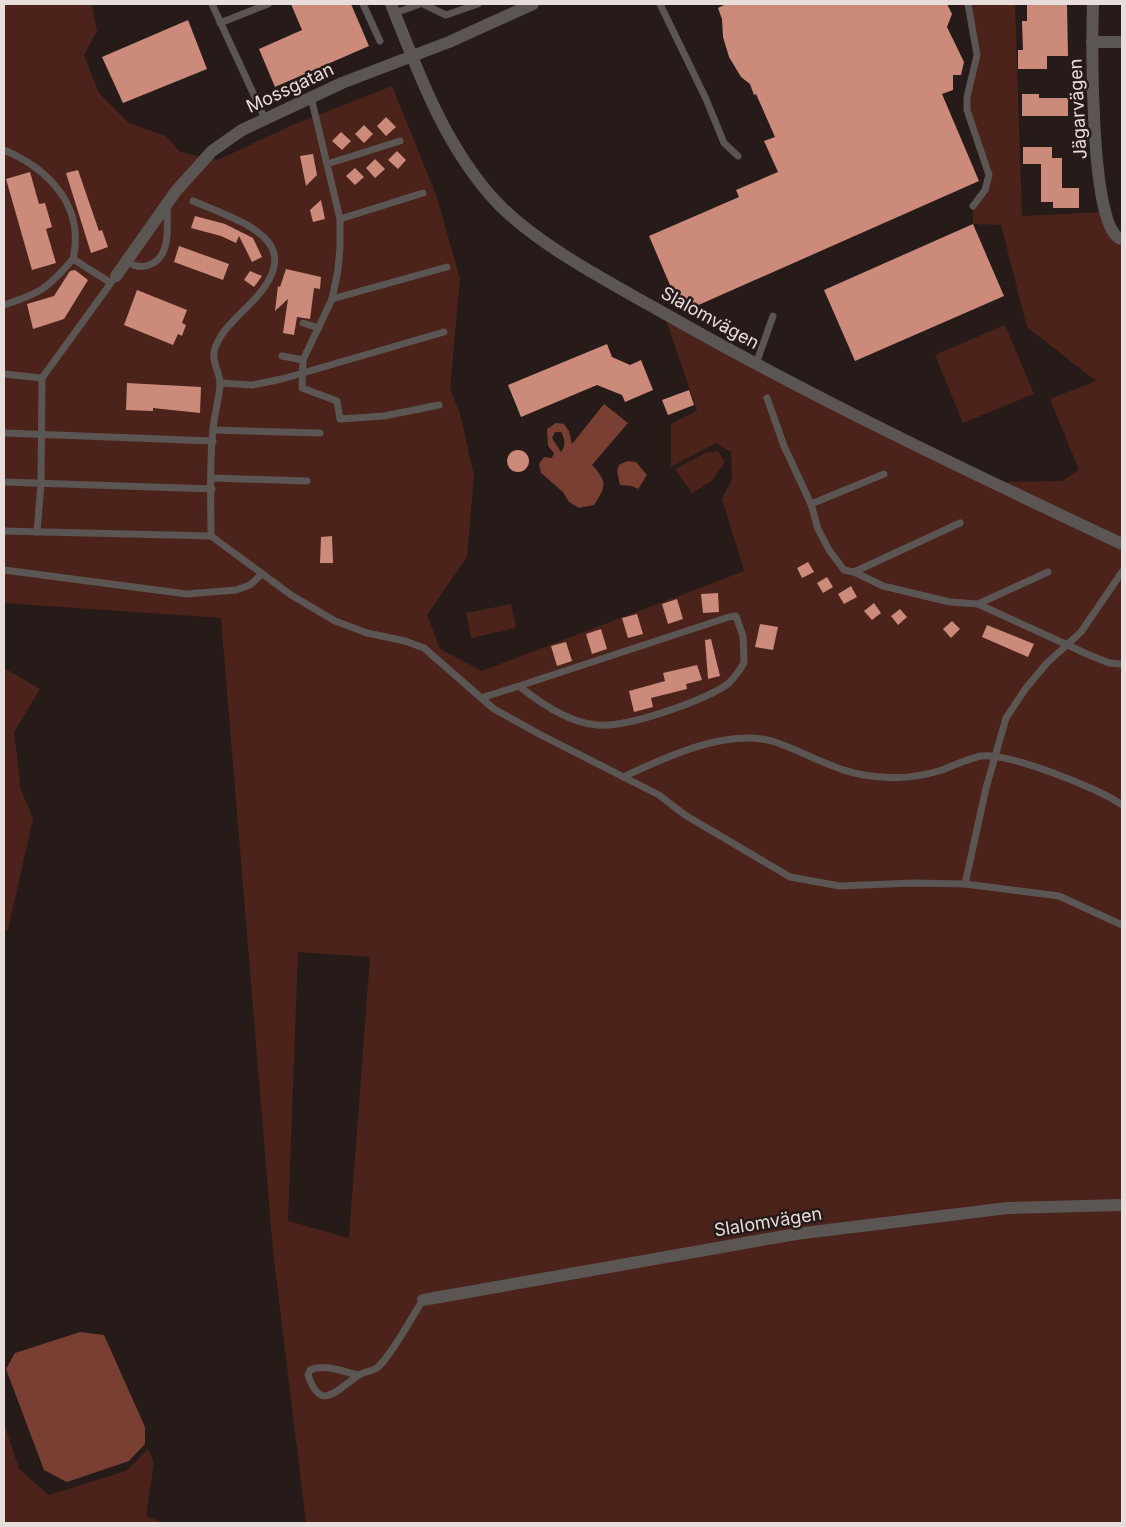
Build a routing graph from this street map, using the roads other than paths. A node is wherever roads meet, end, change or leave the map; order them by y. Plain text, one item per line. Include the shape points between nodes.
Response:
1 (212, 4) edge
2 (268, 4) edge
3 (363, 4) edge
4 (422, 4) edge
5 (478, 4) edge
6 (533, 4) edge
7 (660, 4) edge
8 (968, 4) edge
9 (1093, 4) edge
10 (393, 8) edge
11 (220, 23) junction
12 (380, 42) dead end
13 (1092, 42) junction
14 (1122, 42) edge
15 (411, 55) junction
16 (310, 97) junction
17 (265, 119) junction
18 (400, 141) dead end
19 (4, 150) edge
20 (738, 156) dead end
21 (327, 164) junction
22 (422, 193) dead end
23 (193, 201) dead end
24 (167, 202) junction
25 (972, 206) dead end
26 (340, 219) junction
27 (1122, 239) edge
28 (73, 259) junction
29 (126, 261) junction
30 (447, 267) dead end
31 (113, 279) junction
32 (332, 299) junction
33 (4, 305) edge
34 (773, 316) dead end
35 (304, 323) dead end
36 (319, 328) junction
37 (444, 332) dead end
38 (282, 356) dead end
39 (302, 360) junction
40 (756, 364) junction
41 (301, 372) junction
42 (4, 374) edge
43 (42, 378) junction
44 (220, 383) junction
45 (767, 398) dead end
46 (439, 405) dead end
47 (213, 430) junction
48 (4, 433) edge
49 (320, 433) dead end
50 (40, 434) junction
51 (212, 441) junction
52 (884, 474) dead end
53 (212, 478) junction
54 (307, 481) dead end
55 (4, 482) edge
56 (41, 483) junction
57 (212, 489) junction
58 (811, 504) junction
59 (960, 523) dead end
60 (4, 531) edge
61 (38, 532) junction
62 (211, 536) junction
63 (1122, 544) edge
64 (4, 570) edge
65 (854, 572) junction
66 (1048, 572) dead end
67 (1122, 572) edge
68 (262, 574) junction
69 (978, 604) junction
70 (1065, 644) junction
71 (1122, 664) edge
72 (519, 686) junction
73 (481, 698) junction
74 (994, 755) junction
75 (622, 777) junction
76 (1122, 805) edge
77 (965, 884) junction
78 (1122, 925) edge
79 (1122, 1205) edge
80 (423, 1300) joint
81 (359, 1375) junction

1 - 11 lane
2 - 11 lane
3 - 12 lane
4 - 5 lane via 446,15
4 - 10 lane
6 - 15 street, Mossgatan via 449,42
7 - 20 lane via 724,143
8 - 25 lane via 977,55 967,110 989,175 985,190
9 - 13 street, Jägarvägen
10 - 15 street, Slalomvägen
11 - 17 lane
13 - 14 street
13 - 27 street, Jägarvägen via 1094,133 1105,212 1110,230
15 - 16 street, Mossgatan
15 - 40 street, Slalomvägen via 430,102 451,140 490,195 515,220 622,290
16 - 17 street, Mossgatan
16 - 21 lane
17 - 24 street, Mossgatan via 212,151
18 - 21 lane
19 - 28 lane via 25,159 56,185 74,223 76,245
21 - 26 lane
22 - 26 lane
23 - 44 lane via 245,223 265,237 274,251 276,264 270,283 231,323 214,351
24 - 29 street, Mossgatan
24 - 29 lane via 163,255 143,267
26 - 32 lane via 338,270
28 - 31 lane
28 - 33 lane via 50,286
29 - 31 street, Mossgatan
30 - 32 lane
31 - 43 lane
32 - 36 lane
34 - 40 lane
35 - 36 lane
36 - 39 lane
37 - 41 lane
38 - 39 lane
39 - 41 lane
40 - 63 street, Slalomvägen
41 - 44 lane via 252,384
41 - 46 lane via 302,388 338,401 340,419 384,416
42 - 43 lane
43 - 50 lane
44 - 47 lane
45 - 58 lane via 784,446
47 - 49 lane
47 - 51 lane
48 - 50 lane
50 - 51 lane
50 - 56 lane
51 - 53 lane
52 - 58 lane
53 - 54 lane
53 - 57 lane
55 - 56 lane
56 - 57 lane
56 - 61 lane
57 - 62 lane
58 - 65 lane via 818,529 829,550 844,570
59 - 65 lane
60 - 61 lane
61 - 62 lane
62 - 68 lane
64 - 68 lane via 187,594 236,590 250,585
65 - 69 lane via 883,586 950,602
66 - 69 lane
67 - 70 lane via 1081,632
68 - 73 lane via 335,621 424,648
69 - 70 lane
70 - 71 lane via 1109,663
70 - 74 lane via 1026,688 1011,711
72 - 72 lane via 564,715 596,725 629,722 669,710 726,686 744,663 743,636 736,616 729,616
72 - 73 lane
73 - 75 lane via 511,719
74 - 75 lane via 968,759 942,770 911,777 882,777 843,772 775,742 754,738 694,748
74 - 76 lane via 1091,787
74 - 77 lane
75 - 77 lane via 659,795 685,815 790,877 840,886
77 - 78 lane via 1059,896
79 - 80 street, Slalomvägen via 1007,1208 806,1233
80 - 81 lane via 390,1352 376,1368
81 - 81 lane via 340,1391 326,1397 319,1395 308,1375 315,1368

